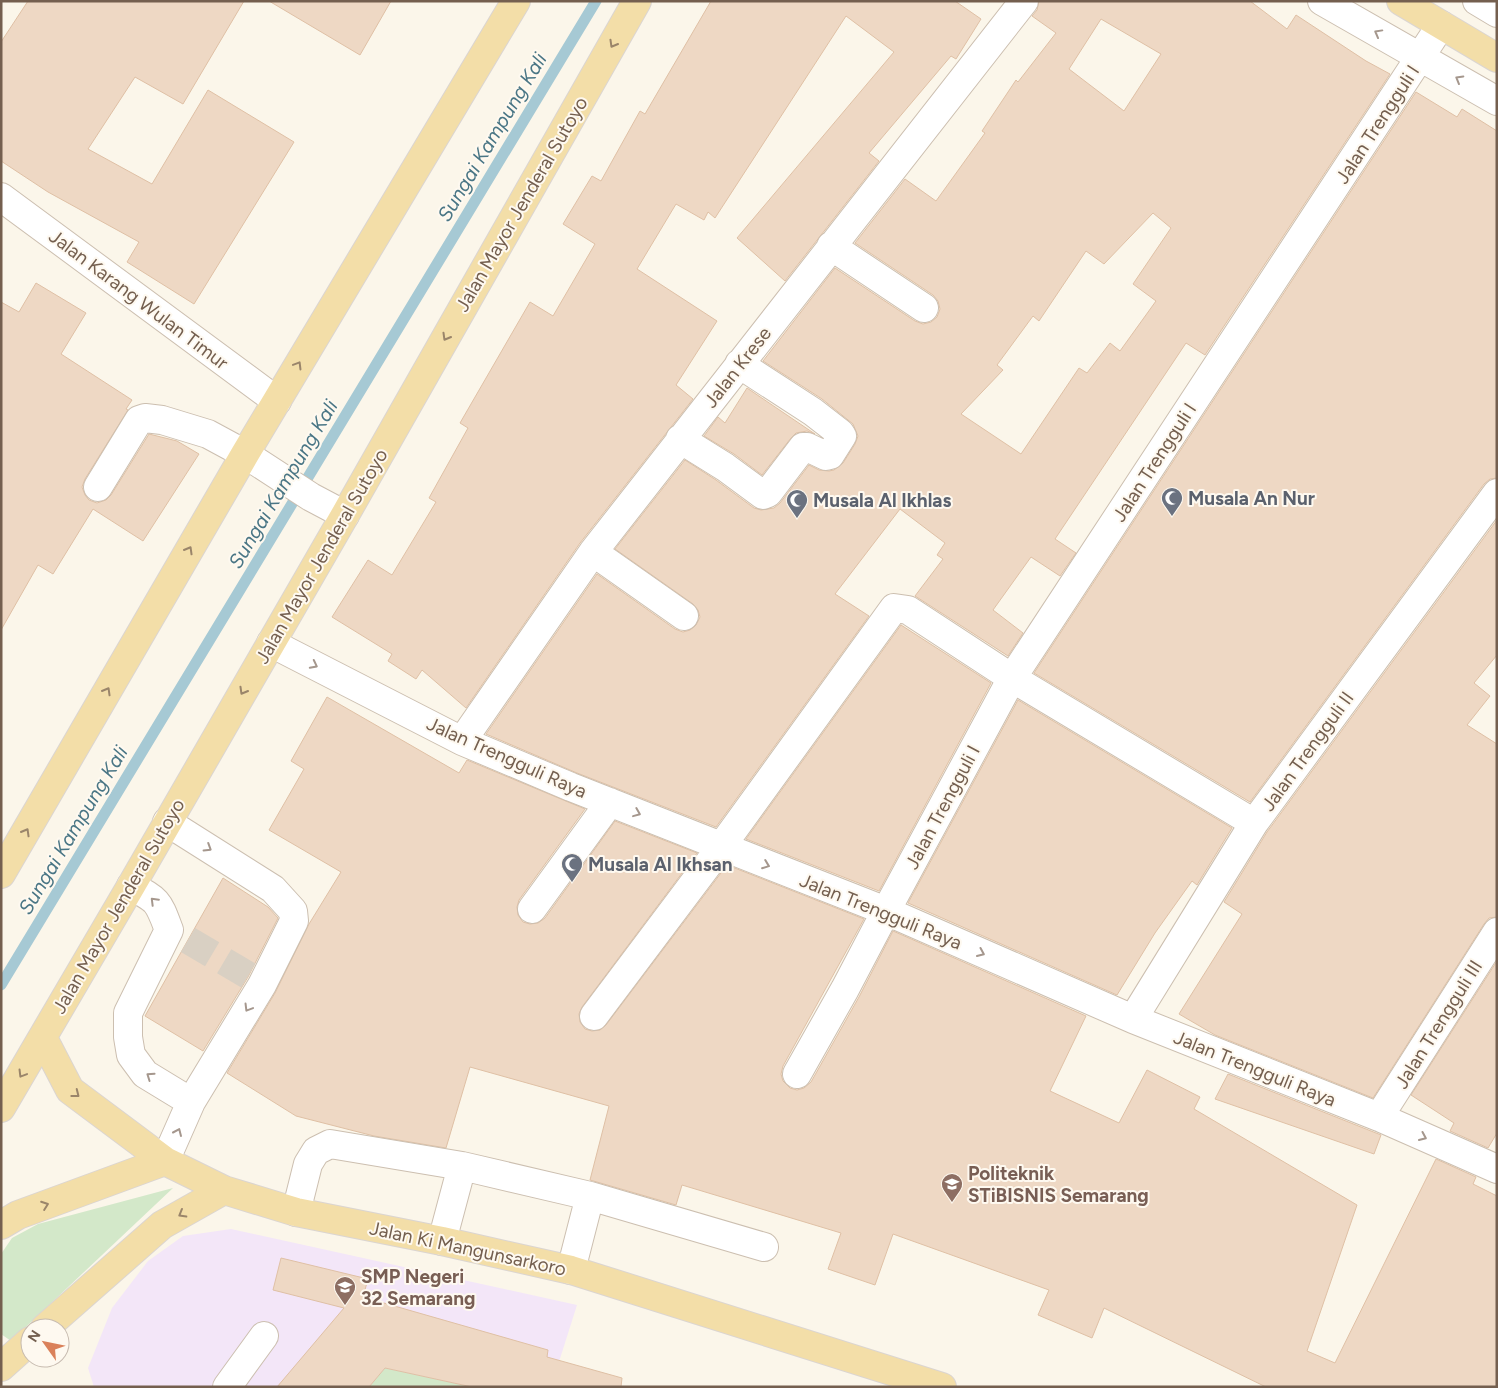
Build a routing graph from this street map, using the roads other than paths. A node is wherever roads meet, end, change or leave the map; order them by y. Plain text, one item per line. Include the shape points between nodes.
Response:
1 (516, 1) edge
2 (637, 1) edge
3 (1024, 1) edge
4 (1322, 1) edge
5 (1402, 1) edge
6 (1477, 1) edge
7 (1497, 13) edge
8 (1441, 25) junction
9 (1421, 57) junction
10 (1497, 58) edge
11 (1497, 101) edge
12 (1, 196) edge
13 (831, 246) junction
14 (924, 308) dead end
15 (738, 364) junction
16 (277, 401) junction
17 (680, 439) junction
18 (245, 454) junction
19 (98, 488) dead end
20 (1497, 493) edge
21 (345, 514) junction
22 (593, 552) junction
23 (684, 616) dead end
24 (271, 643) junction
25 (1012, 678) junction
26 (462, 741) junction
27 (610, 802) junction
28 (167, 822) junction
29 (1254, 823) junction
30 (721, 847) junction
31 (1, 874) edge
32 (131, 886) junction
33 (532, 909) dead end
34 (886, 911) junction
35 (1497, 932) edge
36 (594, 1016) dead end
37 (1133, 1019) junction
38 (43, 1038) junction
39 (797, 1074) dead end
40 (192, 1102) junction
41 (1, 1108) edge
42 (1378, 1117) junction
43 (166, 1161) junction
44 (462, 1166) junction
45 (1497, 1169) edge
46 (224, 1190) junction
47 (590, 1196) junction
48 (296, 1212) junction
49 (1, 1225) edge
50 (442, 1240) junction
51 (764, 1247) dead end
52 (571, 1270) junction
53 (56, 1318) edge
54 (264, 1336) dead end
55 (20, 1350) edge
56 (1, 1367) edge
57 (1, 1382) edge
58 (5, 1387) edge
59 (227, 1387) edge
60 (942, 1387) edge

16 -> 1 main road
2 -> 21 main road, Jalan Mayor Jenderal Sutoyo
3 - 13 street, Jalan Krese
9 -> 4 street
5 - 8 main road
6 - 7 street
8 - 9 street, Jalan Trengguli I
8 - 10 main road
11 -> 9 street
9 - 25 street, Jalan Trengguli I
12 - 16 street, Jalan Karang Wulan Timur
13 - 14 street
13 - 15 street, Jalan Krese
15 - 17 street, Jalan Krese
15 - 17 street via 840,432 842,436 830,455 803,446 768,493 763,494
16 - 18 main road
17 - 22 street, Jalan Krese
18 - 19 street via 208,434 145,418 139,420
18 - 21 street via 311,497
31 -> 18 main road
20 - 29 street, Jalan Trengguli II
21 - 24 main road, Jalan Mayor Jenderal Sutoyo
22 - 23 street
22 - 26 street, Jalan Krese
24 -> 26 street, Jalan Trengguli Raya
24 -> 28 main road, Jalan Mayor Jenderal Sutoyo
25 - 29 street
25 - 30 street via 908,610 894,608
25 - 34 street, Jalan Trengguli I
26 - 27 street, Jalan Trengguli Raya
27 -> 30 street, Jalan Trengguli Raya
27 - 33 street
28 - 32 main road, Jalan Mayor Jenderal Sutoyo
28 -> 40 street via 273,889 293,910 294,921
29 - 37 street, Jalan Trengguli II
30 -> 34 street, Jalan Trengguli Raya
30 - 36 street
32 - 38 main road, Jalan Mayor Jenderal Sutoyo
40 -> 32 street via 145,1074 131,1054 128,1012 178,935 159,905
34 -> 37 street, Jalan Trengguli Raya
34 - 39 street, Jalan Trengguli I
35 - 42 street, Jalan Trengguli III
37 - 42 street, Jalan Trengguli Raya
38 -> 41 main road, Jalan Mayor Jenderal Sutoyo
38 -> 43 main road, Jalan Ki Mangunsarkoro via 70,1090
43 -> 40 street
42 -> 45 street, Jalan Trengguli Raya
43 - 46 main road, Jalan Ki Mangunsarkoro
49 -> 43 main road via 18,1215
44 - 47 street
44 - 48 street via 330,1144 316,1151 308,1164
44 - 50 street
46 - 48 main road, Jalan Ki Mangunsarkoro
46 -> 53 main road via 162,1225
47 - 51 street
47 - 52 street
48 - 50 main road, Jalan Ki Mangunsarkoro
50 - 52 main road, Jalan Ki Mangunsarkoro
52 - 60 main road, Jalan Ki Mangunsarkoro
54 - 59 street
55 - 56 main road
57 - 58 main road

